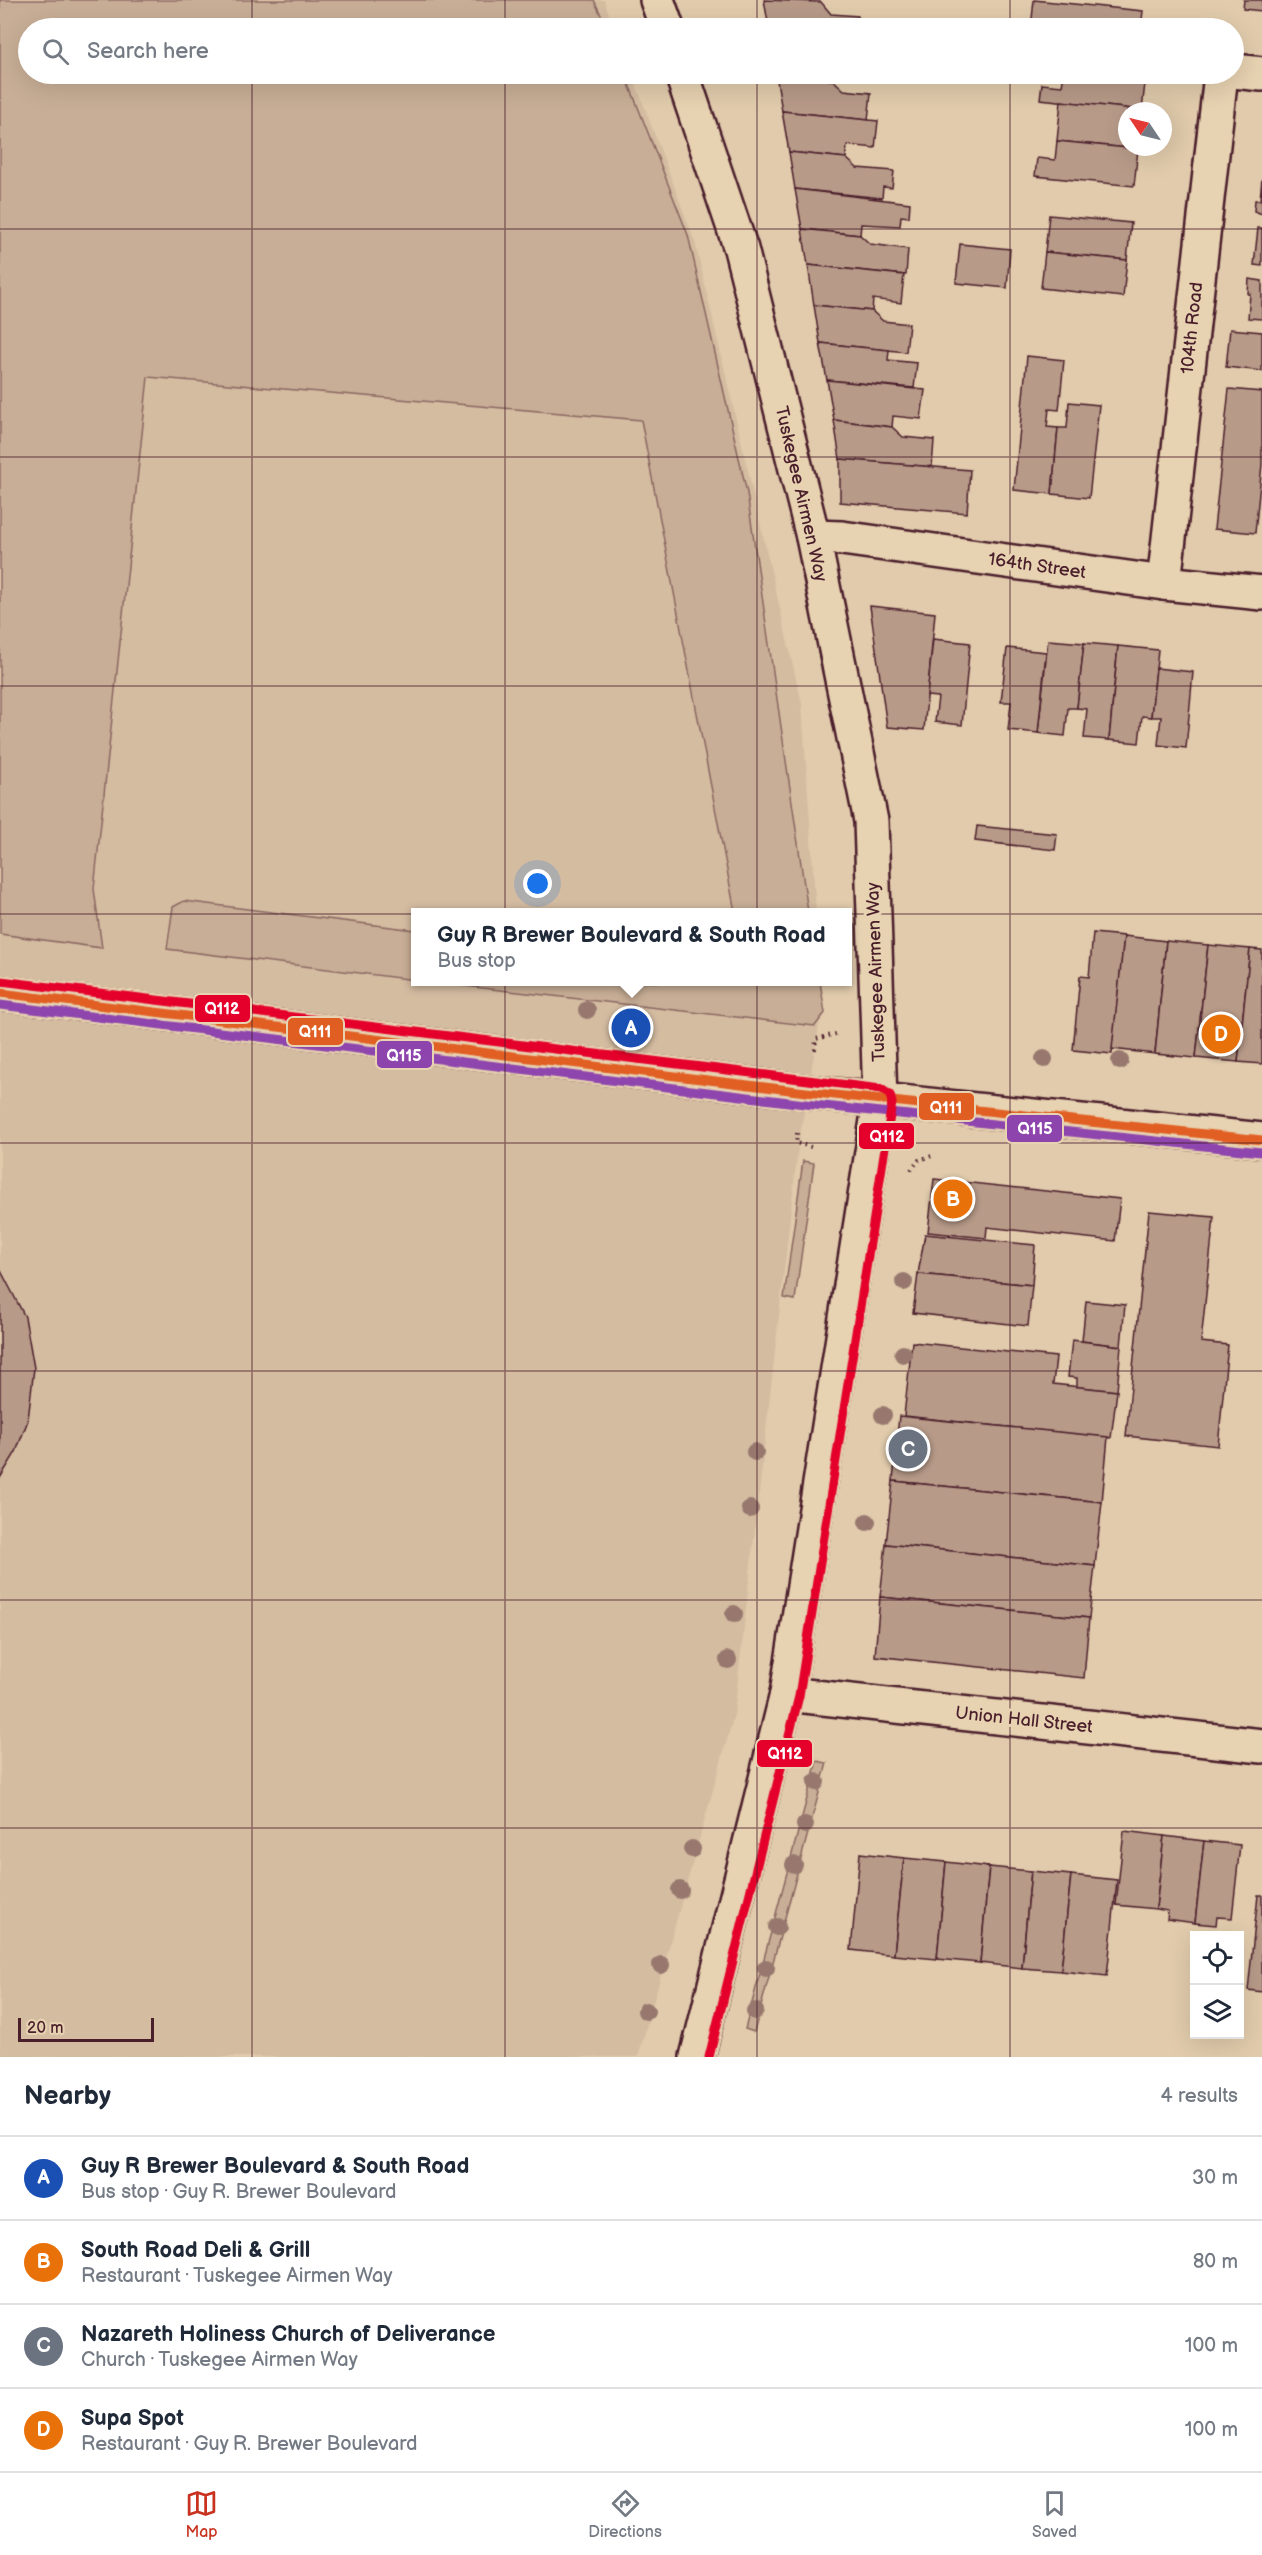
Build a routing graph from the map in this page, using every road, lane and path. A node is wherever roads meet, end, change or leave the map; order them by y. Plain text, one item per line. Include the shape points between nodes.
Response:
1 (657, 0) edge
2 (663, 18) edge
3 (1244, 72) edge
4 (1262, 74) edge
5 (685, 84) edge
6 (1220, 84) edge
7 (813, 537) junction
8 (1164, 583) junction
9 (1262, 593) edge
10 (0, 993) edge
11 (836, 1034) dead end
12 (815, 1050) dead end
13 (880, 1101) junction
14 (797, 1131) dead end
15 (1262, 1140) edge
16 (811, 1147) dead end
17 (932, 1156) dead end
18 (911, 1170) dead end
19 (787, 1694) junction
20 (1262, 1746) edge
21 (697, 2057) edge

1 - 2 street
3 - 4 street
5 - 7 street, Tuskegee Airmen Way via 741,249
6 - 8 street, 104th Road
7 - 8 street, 164th Street
7 - 13 street, Tuskegee Airmen Way via 871,821
8 - 9 street, 164th Street
10 - 13 street
11 - 12 path via 816,1039
13 - 15 street
13 - 19 street, Tuskegee Airmen Way
14 - 16 path via 796,1143
17 - 18 path via 919,1160
19 - 20 street, Union Hall Street
19 - 21 street, Tuskegee Airmen Way

